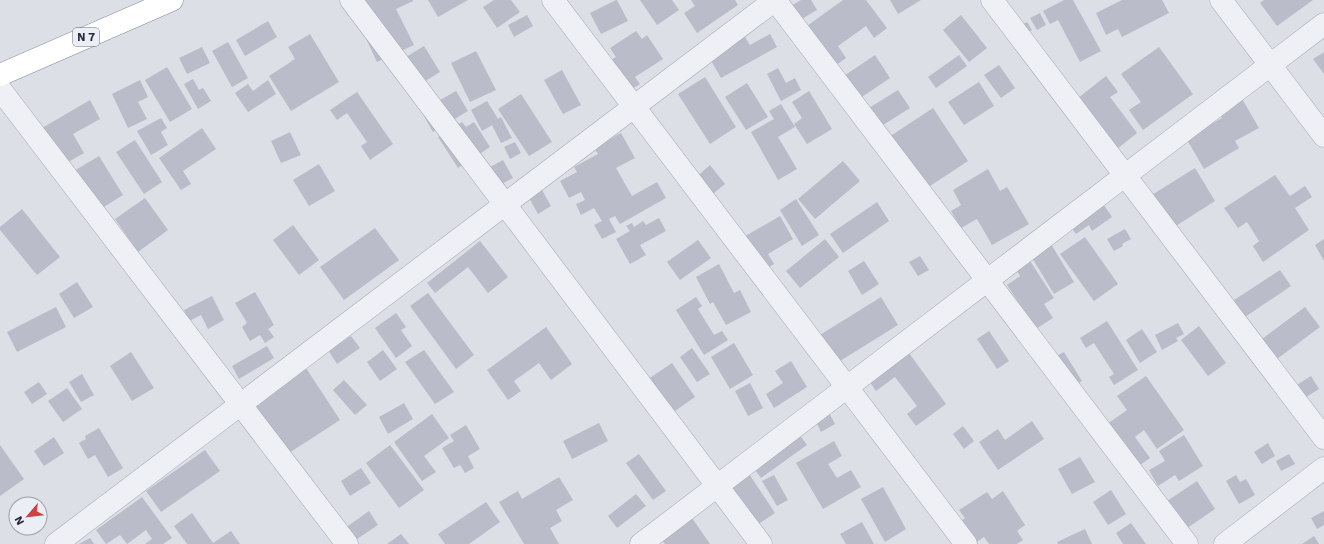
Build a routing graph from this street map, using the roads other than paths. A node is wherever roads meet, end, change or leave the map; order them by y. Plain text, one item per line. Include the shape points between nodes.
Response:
1 (172, 0) edge
2 (351, 0) edge
3 (553, 0) edge
4 (775, 0) edge
5 (992, 0) edge
6 (1221, 0) edge
7 (1324, 24) edge
8 (1270, 65) junction
9 (0, 75) edge
10 (0, 89) edge
11 (634, 107) junction
12 (1324, 136) edge
13 (1125, 176) junction
14 (505, 205) junction
15 (987, 280) junction
16 (847, 387) junction
17 (241, 404) junction
18 (1324, 438) edge
19 (1324, 468) edge
20 (717, 486) junction
21 (56, 544) edge
22 (347, 544) edge
23 (641, 544) edge
24 (762, 544) edge
25 (966, 544) edge
26 (1187, 544) edge
27 (1225, 544) edge

1 - 9 highway, N 7
2 - 14 street
3 - 11 street
4 - 11 street
4 - 15 street
5 - 13 street
6 - 8 street
7 - 8 street
8 - 12 street
8 - 13 street
10 - 17 street
11 - 14 street
11 - 16 street
13 - 15 street
13 - 18 street
14 - 17 street
14 - 20 street
15 - 16 street
15 - 26 street
16 - 20 street
16 - 25 street
17 - 21 street
17 - 22 street
19 - 27 street
20 - 23 street
20 - 24 street

